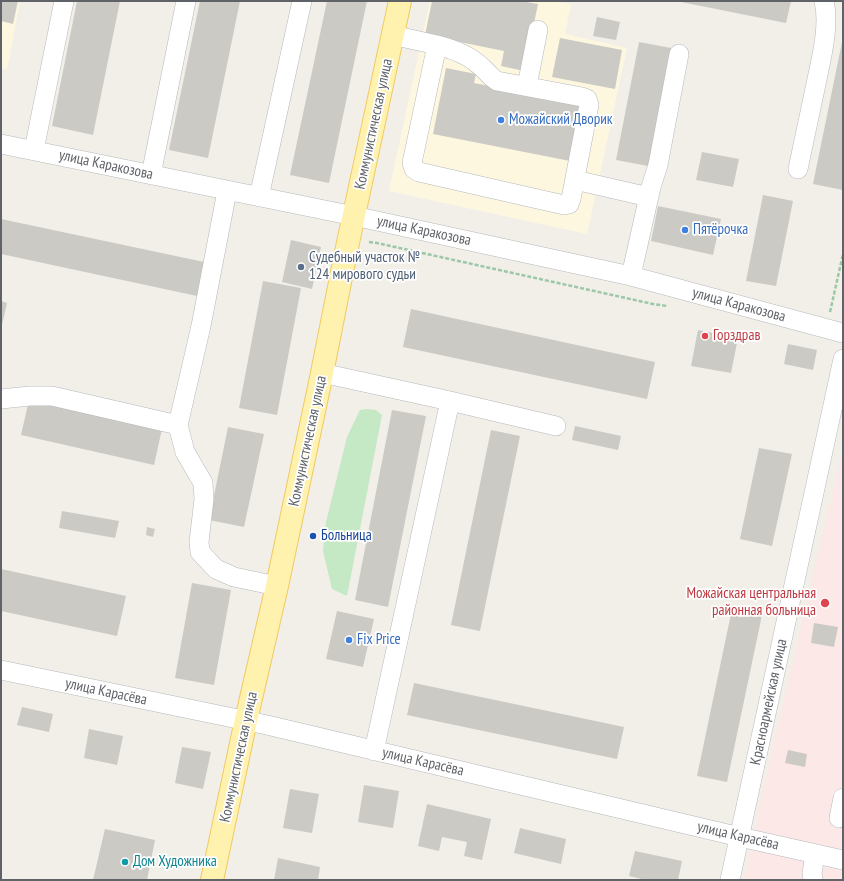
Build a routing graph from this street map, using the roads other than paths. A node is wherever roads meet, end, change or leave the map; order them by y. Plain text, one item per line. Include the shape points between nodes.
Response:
1 (64, 1) edge
2 (186, 1) edge
3 (302, 1) edge
4 (400, 1) edge
5 (824, 1) edge
6 (538, 30) dead end
7 (392, 35) junction
8 (437, 45) junction
9 (679, 54) dead end
10 (527, 86) junction
11 (1, 144) edge
12 (34, 150) junction
13 (798, 169) dead end
14 (151, 175) junction
15 (575, 180) junction
16 (227, 191) junction
17 (259, 197) junction
18 (649, 197) junction
19 (354, 216) junction
20 (631, 276) junction
21 (843, 333) edge
22 (843, 359) edge
23 (322, 373) junction
24 (1, 399) edge
25 (450, 401) junction
26 (178, 425) junction
27 (556, 426) dead end
28 (277, 586) junction
29 (1, 670) edge
30 (246, 720) junction
31 (374, 751) junction
32 (843, 798) edge
33 (839, 818) dead end
34 (740, 837) junction
35 (815, 854) junction
36 (843, 860) edge
37 (212, 880) edge
38 (730, 880) edge
39 (813, 880) edge

1 - 12 street
2 - 14 street
3 - 17 street
4 - 7 main road, Коммунистическая улица
5 - 13 street via 826,25 822,54
6 - 10 street
7 - 8 street
7 - 19 main road, Коммунистическая улица
8 - 10 street via 455,50 477,62 497,81
8 - 15 street via 412,163 414,169 564,205 569,204
9 - 18 street via 658,165
10 - 15 street via 587,99 589,105
11 - 12 street, улица Каракозова
12 - 14 street, улица Каракозова
14 - 16 street, улица Каракозова
15 - 18 street
16 - 17 street, улица Каракозова
16 - 26 street via 202,326
17 - 19 street, улица Каракозова
18 - 20 street
19 - 20 street, улица Каракозова
19 - 23 main road, Коммунистическая улица
20 - 21 street, улица Каракозова
22 - 34 street, Красноармейская улица
23 - 25 street
23 - 28 main road, Коммунистическая улица
24 - 26 street via 52,396
25 - 27 street
25 - 31 street
26 - 28 street via 185,452 203,483 200,552 216,569 234,577
28 - 30 main road, Коммунистическая улица
29 - 30 street, улица Карасёва
30 - 31 street, улица Карасёва
30 - 37 main road, Коммунистическая улица
31 - 34 street, улица Карасёва
32 - 33 street
34 - 35 street, улица Карасёва
34 - 38 street, Красноармейская улица
35 - 36 street, улица Карасёва
35 - 39 street

